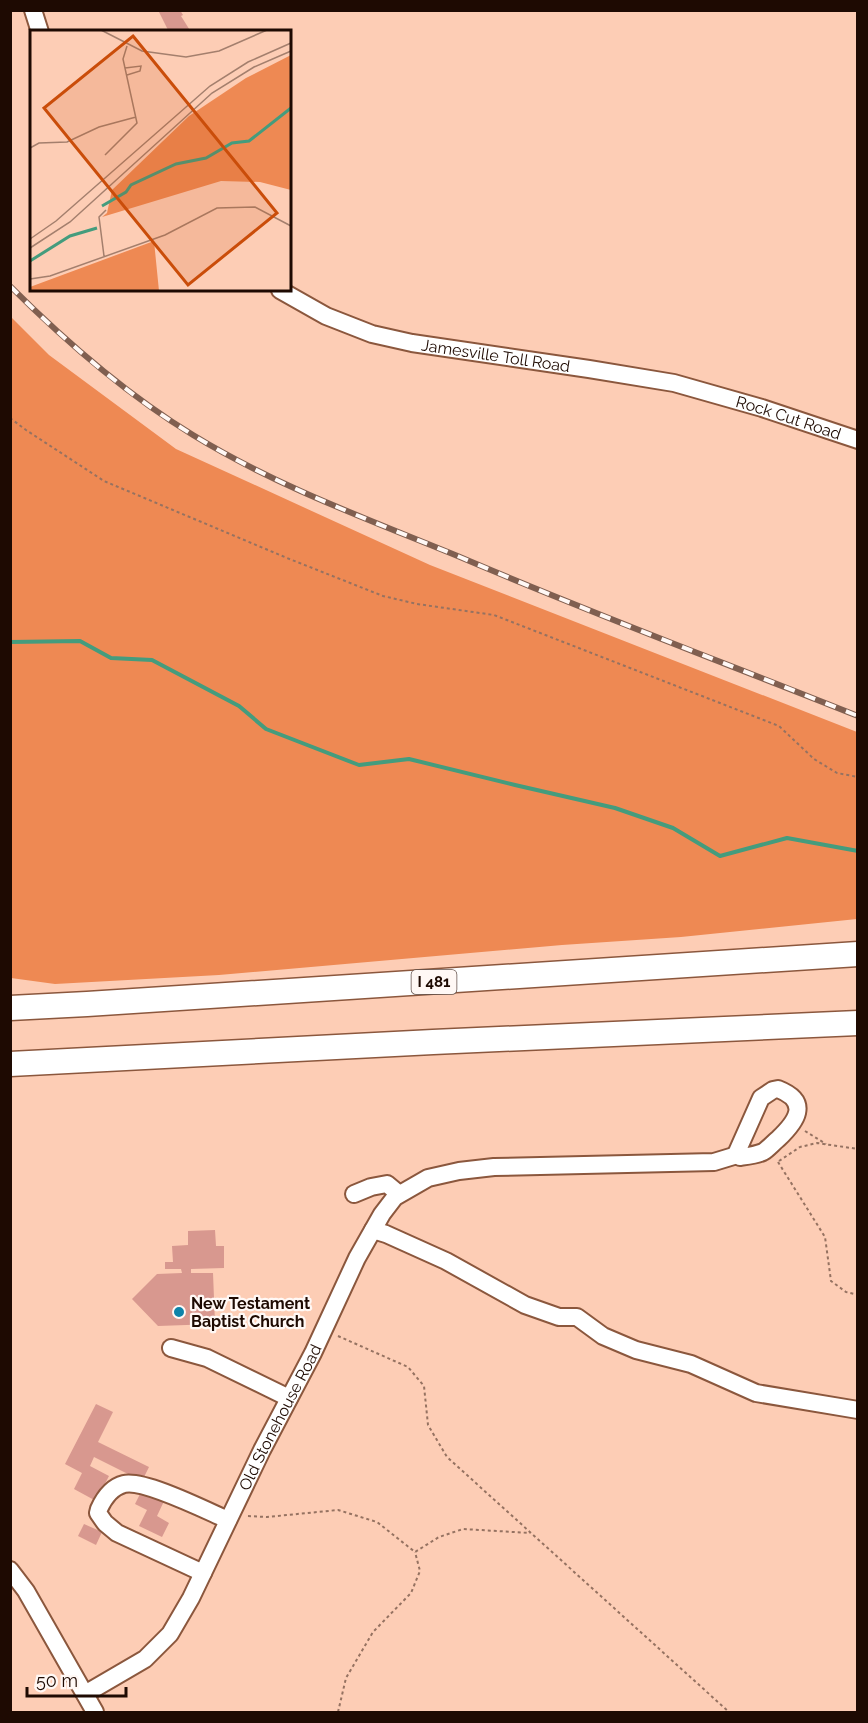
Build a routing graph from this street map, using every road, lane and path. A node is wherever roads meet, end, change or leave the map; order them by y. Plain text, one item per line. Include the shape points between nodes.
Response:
1 (33, 10) edge
2 (39, 30) edge
3 (282, 291) edge
4 (720, 396) joint
5 (10, 418) edge
6 (858, 440) edge
7 (858, 777) edge
8 (858, 954) edge
9 (10, 1008) edge
10 (858, 1023) edge
11 (10, 1064) edge
12 (794, 1121) junction
13 (828, 1145) junction
14 (858, 1149) edge
15 (765, 1151) junction
16 (737, 1155) junction
17 (778, 1162) junction
18 (354, 1194) dead end
19 (399, 1194) junction
20 (373, 1230) junction
21 (858, 1295) edge
22 (323, 1330) junction
23 (171, 1348) dead end
24 (289, 1398) junction
25 (858, 1410) edge
26 (230, 1516) junction
27 (530, 1533) junction
28 (415, 1552) junction
29 (10, 1570) edge
30 (203, 1573) junction
31 (86, 1694) junction
32 (95, 1713) edge
33 (338, 1713) edge
34 (729, 1713) edge

1 - 2 street
3 - 4 street, Jamesville Toll Road via 326,316 372,334 674,383
4 - 6 street, Rock Cut Road
5 - 7 path via 104,481 382,596 494,615 779,726 814,759 837,773
8 - 9 highway, I 481
10 - 11 highway
12 - 13 path
12 - 15 street
12 - 16 street via 796,1101 788,1093 773,1090 761,1098
13 - 14 path
13 - 17 path via 800,1147
15 - 16 street, Old Stonehouse Road via 740,1158
15 - 17 path
16 - 19 street, Old Stonehouse Road via 714,1162 459,1170 428,1178
17 - 21 path via 825,1237 831,1281
18 - 19 street via 371,1186 387,1185
19 - 20 street, Old Stonehouse Road
20 - 22 street, Old Stonehouse Road
20 - 25 street via 446,1261 525,1305 559,1317 577,1317 603,1336 636,1350 691,1364 756,1393
22 - 24 street, Old Stonehouse Road
22 - 27 path via 408,1367 424,1386 428,1425 447,1457
23 - 24 street via 207,1358
24 - 26 street, Old Stonehouse Road
26 - 28 path via 338,1510 377,1522
26 - 30 street, Old Stonehouse Road
26 - 30 street via 130,1483 114,1488 99,1509 105,1523 117,1533
27 - 28 path via 463,1529 439,1537
27 - 34 path
28 - 33 path via 420,1571 411,1593 373,1632 346,1678
29 - 31 street
30 - 31 street, Old Stonehouse Road via 170,1634 145,1659
31 - 32 street

